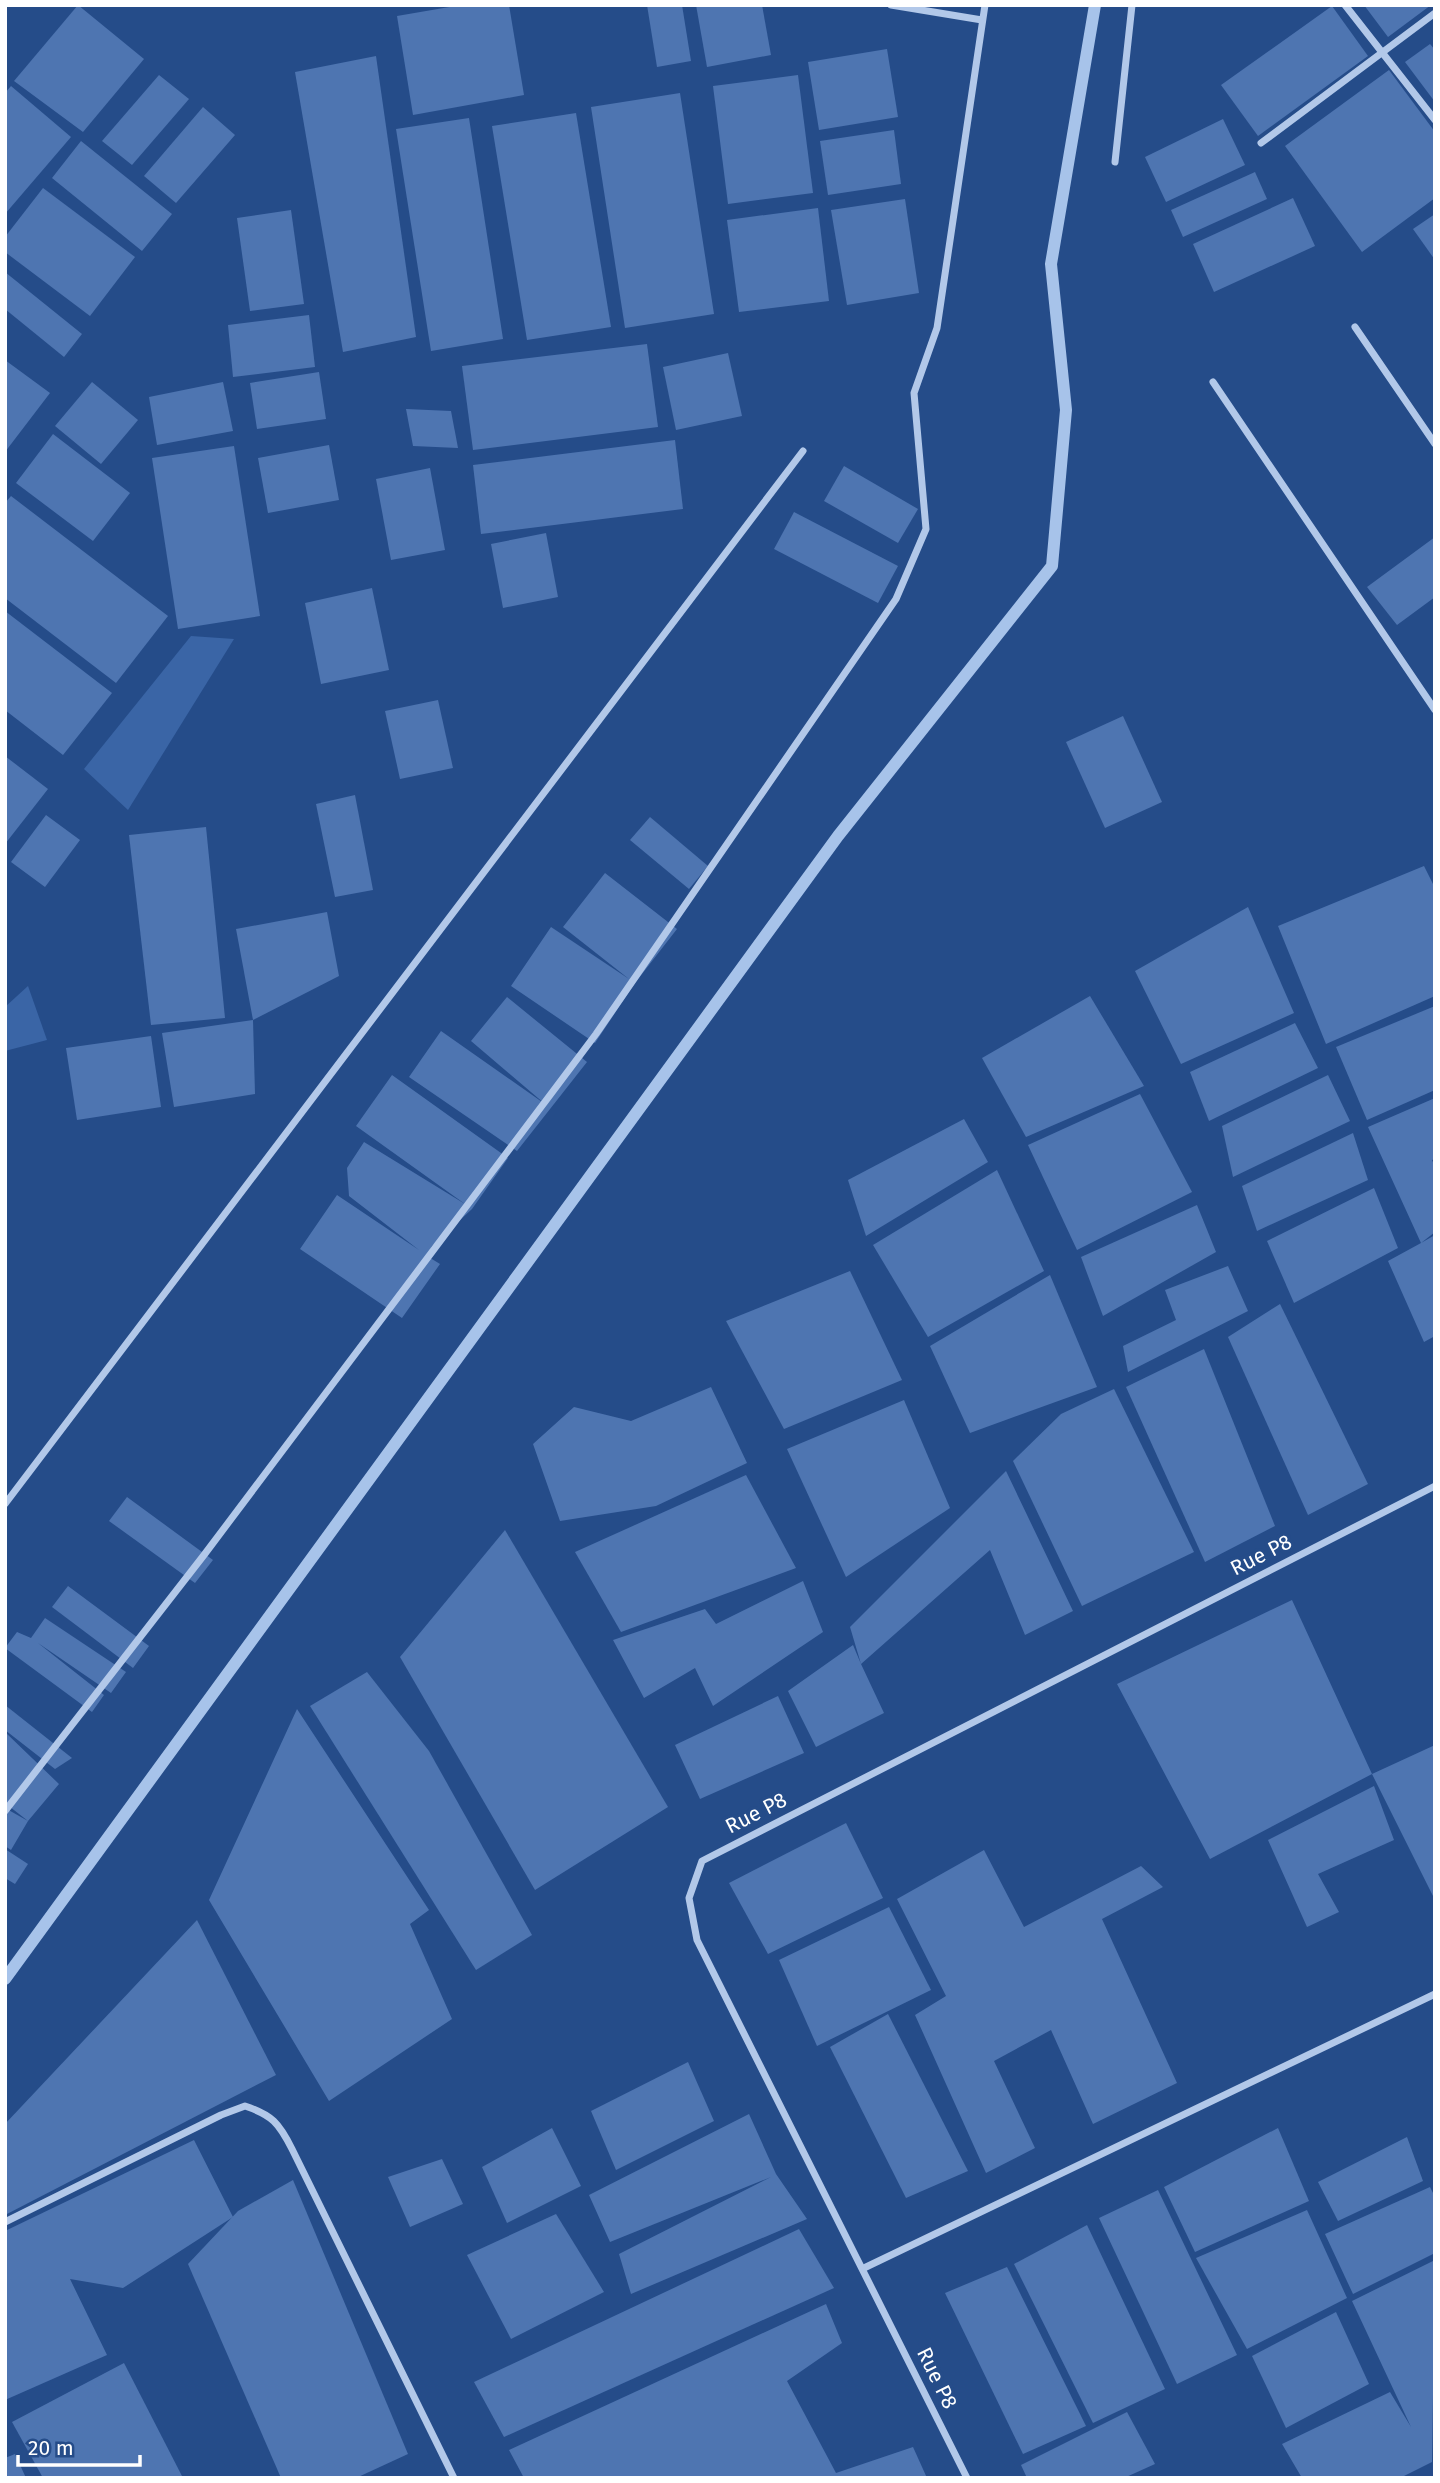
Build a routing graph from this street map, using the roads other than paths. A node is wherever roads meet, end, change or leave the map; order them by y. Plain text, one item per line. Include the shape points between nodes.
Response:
1 (891, 5) edge
2 (985, 5) edge
3 (1132, 5) edge
4 (1345, 5) edge
5 (1435, 13) edge
6 (982, 20) junction
7 (1381, 52) junction
8 (1435, 120) edge
9 (1261, 142) dead end
10 (1115, 162) dead end
11 (1355, 327) dead end
12 (1213, 382) dead end
13 (1435, 444) edge
14 (803, 451) dead end
15 (1435, 710) edge
16 (1435, 1486) edge
17 (5, 1504) edge
18 (5, 1811) edge
19 (1435, 1994) edge
20 (5, 2222) edge
21 (864, 2268) junction
22 (454, 2478) edge
23 (967, 2478) edge

1 - 6 street
2 - 6 street
3 - 10 street
4 - 7 street
5 - 7 street
6 - 18 street via 937,328 914,393 926,529 896,599 596,1034 221,1533
7 - 8 street
7 - 9 street
11 - 13 street
12 - 15 street
14 - 17 street
16 - 21 street, Rue P8 via 702,1861 689,1898 697,1940
19 - 21 street
20 - 22 street via 221,2115 245,2106 268,2113 283,2131
21 - 23 street, Rue P8

